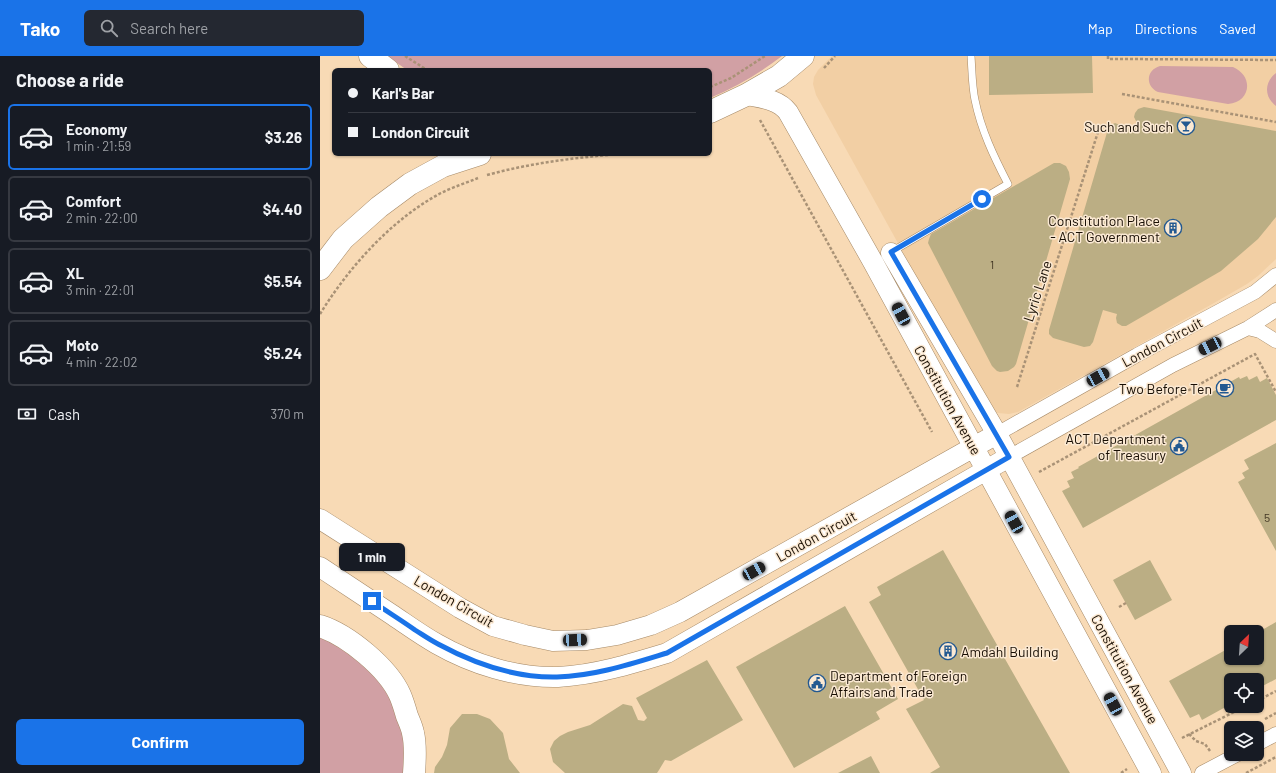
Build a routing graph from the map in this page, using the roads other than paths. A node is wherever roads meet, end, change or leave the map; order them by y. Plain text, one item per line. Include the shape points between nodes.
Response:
1 (370, 56) edge
2 (803, 56) edge
3 (971, 56) edge
4 (385, 68) edge
5 (746, 95) junction
6 (712, 111) edge
7 (474, 156) edge
8 (891, 252) joint
9 (320, 269) edge
10 (1276, 275) edge
11 (1276, 310) edge
12 (1248, 328) junction
13 (1276, 341) edge
14 (997, 434) junction
15 (974, 447) junction
16 (1009, 457) junction
17 (986, 470) junction
18 (320, 519) edge
19 (320, 567) edge
20 (320, 626) edge
21 (1276, 734) edge
22 (1264, 740) edge
23 (1225, 761) edge
24 (414, 773) edge
25 (1151, 773) edge
26 (1181, 773) edge
27 (1202, 773) edge

1 - 4 highway
2 - 5 highway via 778,76
3 - 8 lane via 975,98 981,124 1008,184
5 - 6 highway
5 - 15 main road, Constitution Avenue via 776,102 788,112
7 - 9 highway via 443,166 410,184 379,207 344,239
8 - 14 main road, Constitution Avenue
10 - 14 street, London Circuit via 1255,292
11 - 12 street, London Circuit
12 - 13 street via 1260,331
12 - 16 street, London Circuit via 1173,365
14 - 15 main road, London Circuit
14 - 16 main road, Constitution Avenue
15 - 17 main road, Constitution Avenue
15 - 18 main road, London Circuit via 680,612 651,625 587,640 552,641 493,626 460,608
16 - 17 main road, London Circuit
16 - 26 main road, Constitution Avenue
17 - 19 main road, London Circuit via 667,653 613,669 584,674 557,677 528,675 504,671 470,660 437,644
17 - 25 main road, Constitution Avenue
20 - 24 highway via 352,643 366,654 384,671 400,694 413,733
21 - 22 street
23 - 27 street

